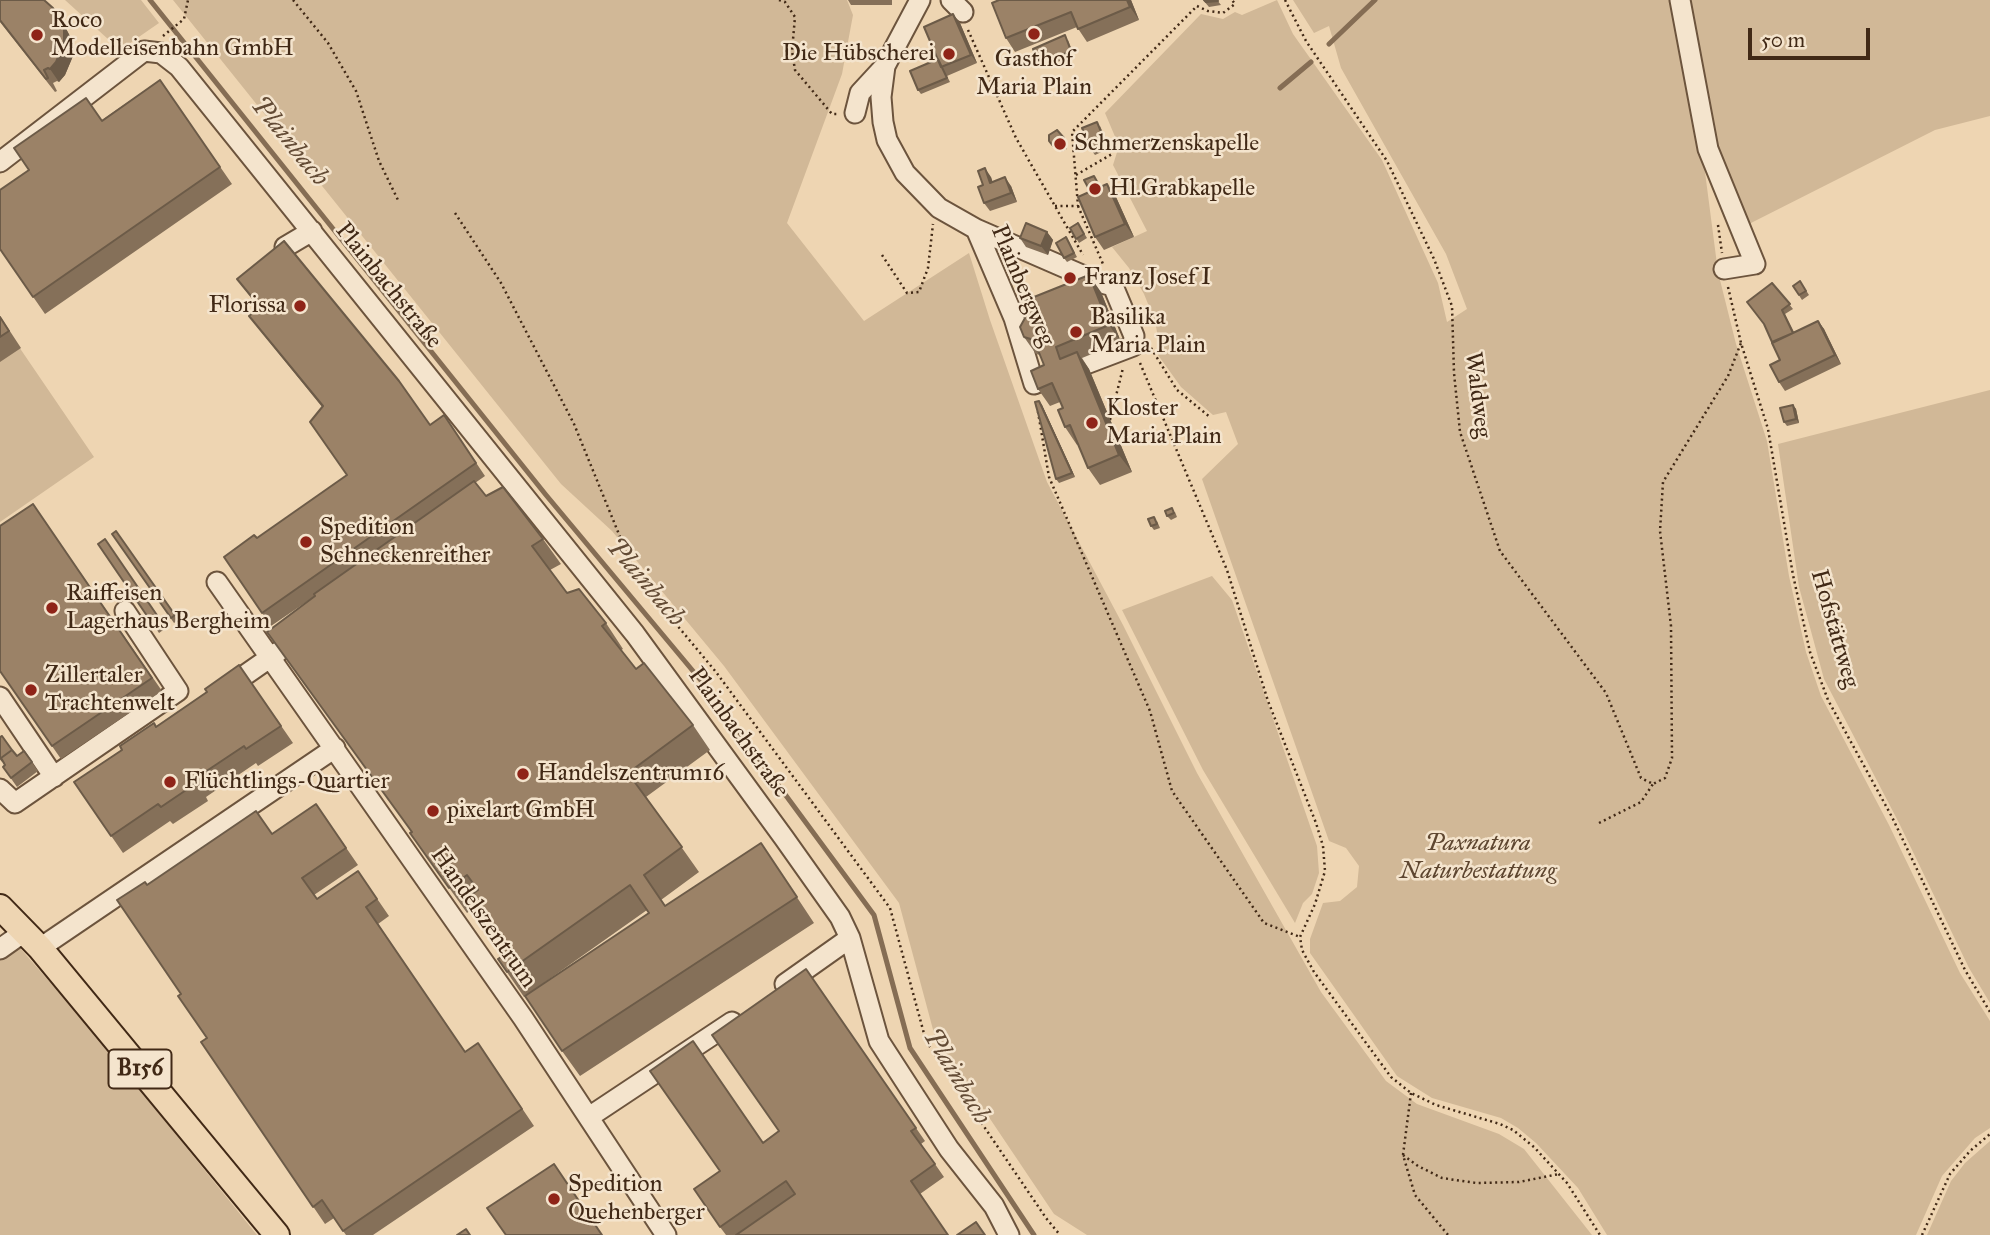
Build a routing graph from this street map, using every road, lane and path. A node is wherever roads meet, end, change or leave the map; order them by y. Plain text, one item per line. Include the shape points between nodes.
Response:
1 (188, 0) edge
2 (293, 0) edge
3 (779, 0) edge
4 (920, 0) edge
5 (1196, 0) edge
6 (1232, 0) edge
7 (1285, 0) edge
8 (1680, 0) edge
9 (1197, 6) junction
10 (959, 11) edge
11 (163, 35) dead end
12 (885, 66) junction
13 (855, 113) joint
14 (1114, 147) dead end
15 (0, 162) edge
16 (1076, 175) junction
17 (398, 200) dead end
18 (1055, 206) junction
19 (1078, 206) junction
20 (939, 208) junction
21 (455, 212) dead end
22 (1717, 216) dead end
23 (976, 229) junction
24 (312, 231) junction
25 (285, 247) edge
26 (881, 255) dead end
27 (1724, 269) junction
28 (1105, 284) junction
29 (1074, 292) edge
30 (1132, 343) junction
31 (1741, 343) junction
32 (1034, 384) junction
33 (1211, 418) dead end
34 (1110, 420) dead end
35 (217, 582) dead end
36 (125, 611) dead end
37 (291, 642) edge
38 (269, 658) junction
39 (0, 697) edge
40 (212, 699) edge
41 (335, 748) junction
42 (54, 777) junction
43 (1653, 784) junction
44 (6, 794) edge
45 (1599, 823) dead end
46 (0, 907) edge
47 (1300, 937) junction
48 (850, 938) junction
49 (32, 940) junction
50 (0, 949) edge
51 (773, 993) edge
52 (751, 1008) edge
53 (1990, 1012) edge
54 (1411, 1093) junction
55 (589, 1117) junction
56 (1990, 1134) edge
57 (1403, 1155) junction
58 (1559, 1174) junction
59 (277, 1235) edge
60 (666, 1235) edge
61 (1009, 1235) edge
62 (1060, 1235) edge
63 (1448, 1235) edge
64 (1600, 1235) edge
65 (1922, 1235) edge

1 - 11 path via 184,19
2 - 17 path via 328,43 356,91 379,161
3 - 13 path via 795,17 792,51 796,70 832,114
4 - 12 street, Plainbergweg
5 - 9 path
6 - 9 path via 1235,4 1223,13
7 - 43 path, Waldweg via 1306,41 1387,162 1434,259 1452,306 1460,432 1500,551 1606,693 1641,778
8 - 27 street via 1708,149 1755,264
9 - 16 path via 1072,132
10 - 18 path via 1016,138
12 - 13 street via 860,93
12 - 20 street, Plainbergweg via 881,97 887,140 905,173
14 - 16 path via 1112,155
15 - 24 street, Plainbachstraße via 144,51 162,53
16 - 19 path
18 - 19 path
18 - 28 path
19 - 28 path
20 - 23 street, Plainbergweg
20 - 26 path via 919,292 907,293
21 - 62 path via 501,283 574,424 636,576 716,672 890,908 926,1041
22 - 27 path, Hofstättweg
23 - 28 street
23 - 32 street, Plainbergweg via 1020,316
24 - 25 street, Plainbachstraße
24 - 48 street, Plainbachstraße via 509,486 635,634 840,917
27 - 31 path, Hofstättweg
28 - 29 street
28 - 30 street
30 - 32 street
30 - 33 path via 1151,348 1177,390
30 - 34 path
30 - 47 path via 1227,570 1268,701 1317,823 1325,872
31 - 43 path via 1728,376 1663,482 1660,531 1671,626 1672,758 1665,778
31 - 53 path, Hofstättweg via 1768,429 1793,575 1828,700
32 - 47 path via 1049,477 1150,711 1172,791 1264,923
35 - 38 street, Handelszentrum
36 - 42 street via 178,691
37 - 38 street
38 - 40 street
38 - 41 street, Handelszentrum
39 - 42 street via 38,763
41 - 49 street
41 - 55 street, Handelszentrum
42 - 44 street
43 - 45 path via 1641,802
46 - 49 main road, B156
47 - 54 path via 1314,972 1391,1077
48 - 51 street
48 - 61 street, Plainbachstraße via 879,1041 949,1149 994,1206
49 - 50 street
49 - 59 main road, B156
52 - 55 street
54 - 57 path
54 - 58 path via 1513,1130
55 - 60 street, Handelszentrum
56 - 65 path via 1950,1174
57 - 58 path via 1442,1178 1476,1183 1519,1182
57 - 63 path via 1415,1195
58 - 64 path

